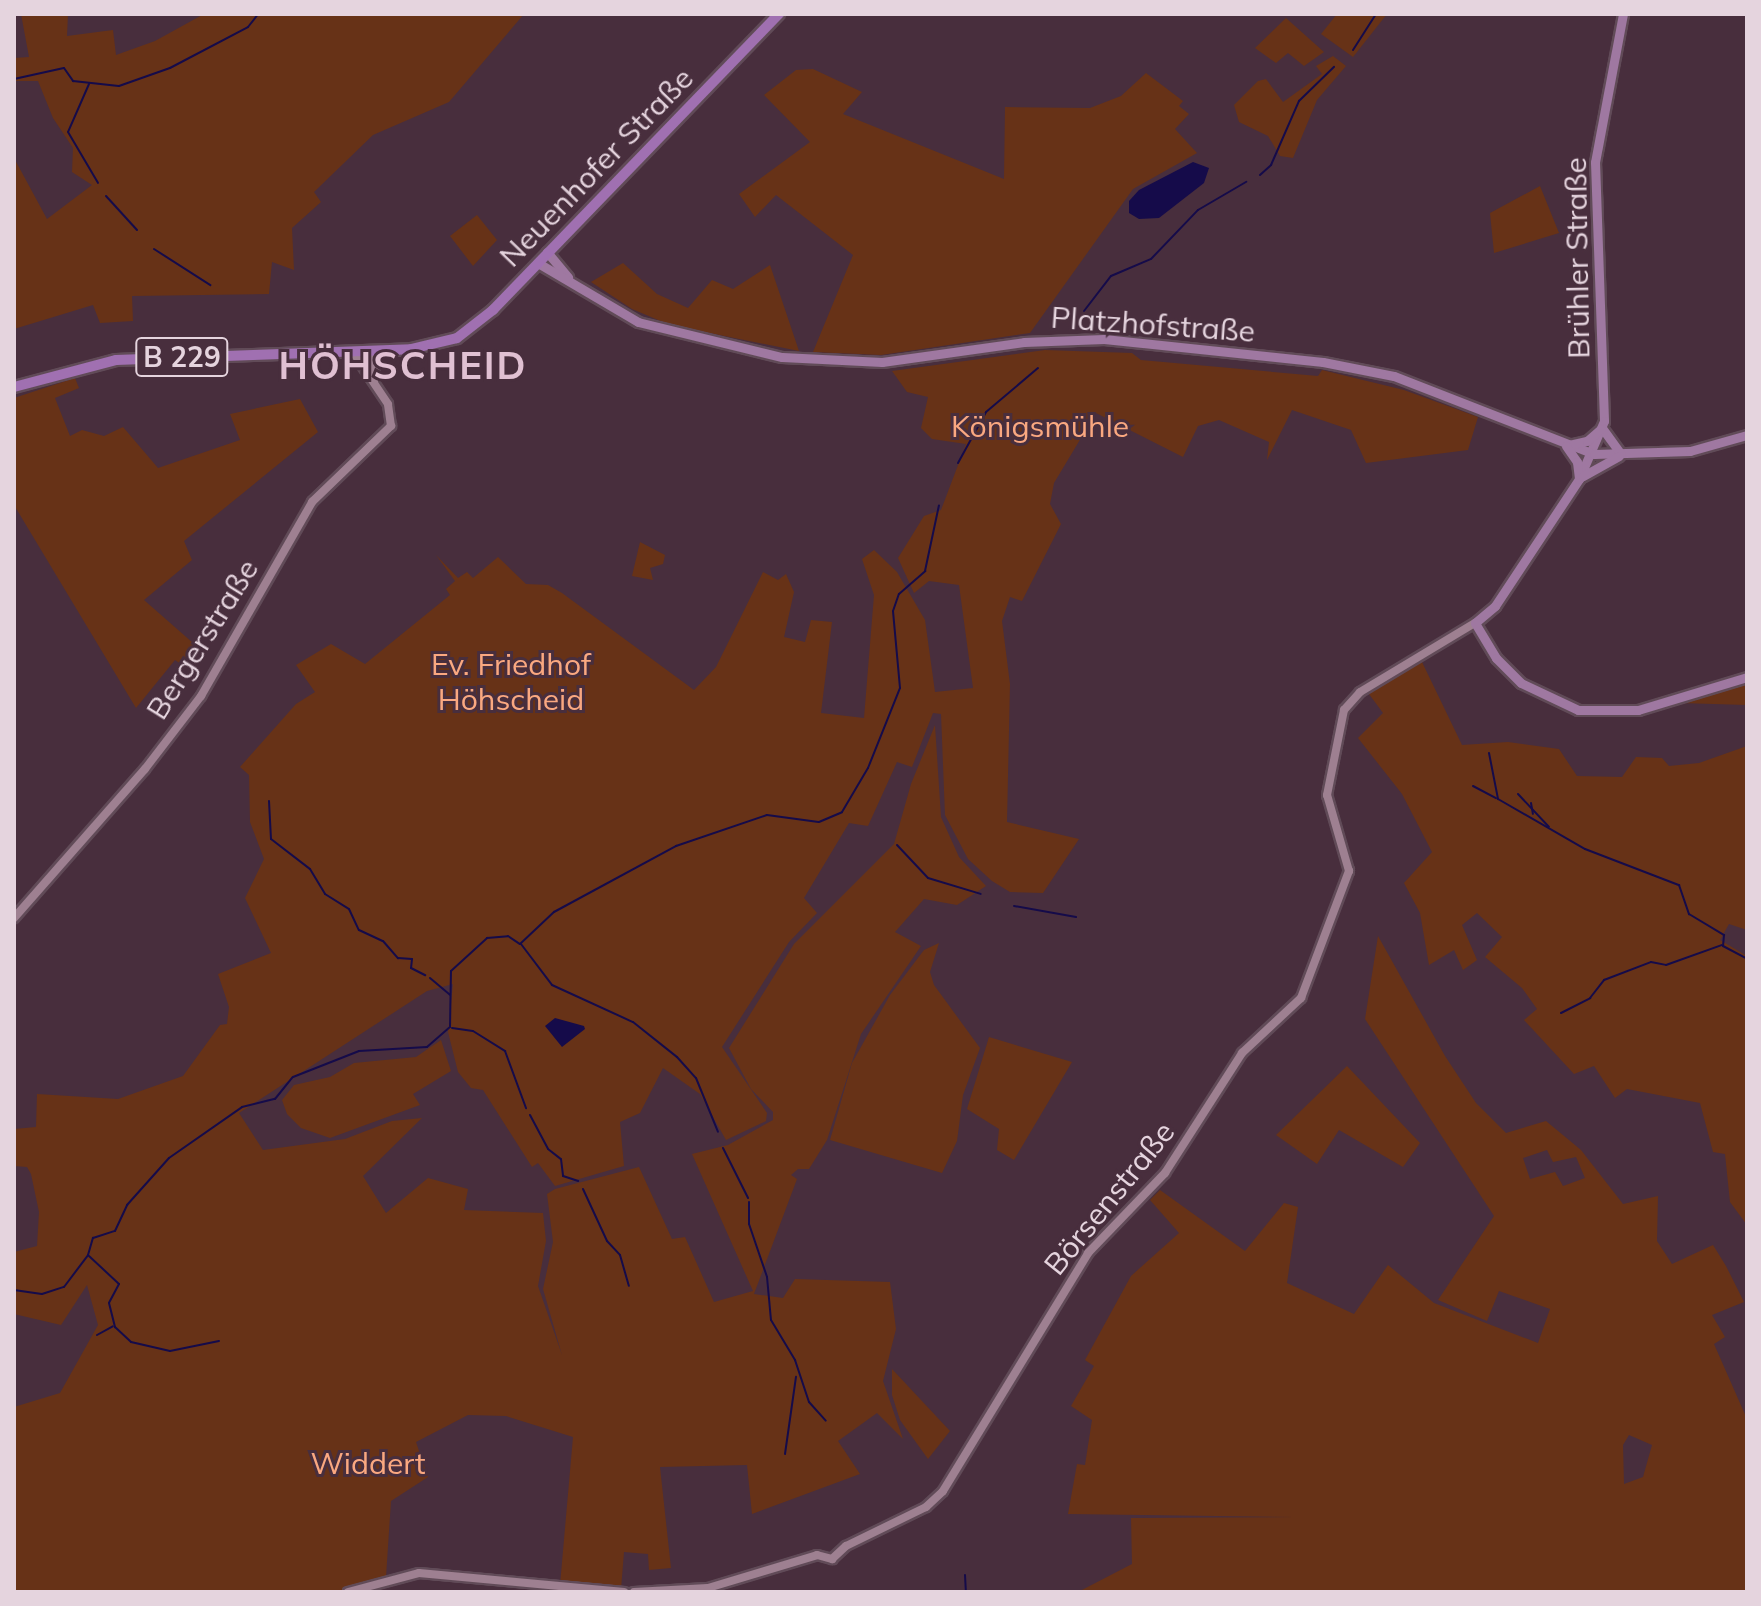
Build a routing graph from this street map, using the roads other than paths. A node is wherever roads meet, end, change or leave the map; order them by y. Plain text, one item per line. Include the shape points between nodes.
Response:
1 (779, 14) edge
2 (1623, 14) edge
3 (547, 252) junction
4 (538, 263) junction
5 (568, 277) junction
6 (371, 351) junction
7 (353, 352) junction
8 (363, 364) junction
9 (374, 382) junction
10 (14, 387) edge
11 (1602, 428) junction
12 (1747, 435) edge
13 (1566, 446) junction
14 (1594, 454) junction
15 (1622, 455) junction
16 (1579, 479) junction
17 (1475, 623) junction
18 (1747, 677) edge
19 (14, 918) edge
20 (348, 1592) edge
21 (624, 1592) edge
22 (634, 1592) edge

1 - 3 main road, Neuenhofer Straße / B 229
2 - 11 main road, Brühler Straße via 1595,162
3 - 4 main road, Neuenhofer Straße / B 229
3 - 5 main road, Platzhofstraße
4 - 5 main road, Platzhofstraße
4 - 6 main road, Neuenhofer Straße / B 229 via 479,323 441,344
5 - 13 main road, Platzhofstraße via 638,322 782,357 882,362 1084,339 1323,362 1454,395
6 - 7 main road, B 229
6 - 8 street
6 - 9 street
7 - 8 street
7 - 10 main road, B 229 via 116,360
8 - 9 street
9 - 19 street, Bergerstraße via 392,420 376,443 312,502 219,669 172,736
11 - 13 main road via 1587,441
11 - 14 main road, Brühler Straße
11 - 15 main road
12 - 15 main road, Platzhofstraße via 1710,448
13 - 14 main road, Platzhofstraße
13 - 16 main road via 1577,462
14 - 15 main road, Platzhofstraße
14 - 16 main road, Brühler Straße
15 - 16 main road
16 - 17 main road, Brühler Straße via 1495,606
17 - 18 main road via 1514,678 1546,699 1578,710 1638,710
17 - 22 street, Börsenstraße via 1360,692 1344,710 1327,795 1349,867 1301,998 1242,1053 1165,1173 1088,1253 943,1491 926,1507 846,1546 832,1559 817,1555 708,1588
20 - 21 street via 419,1573

